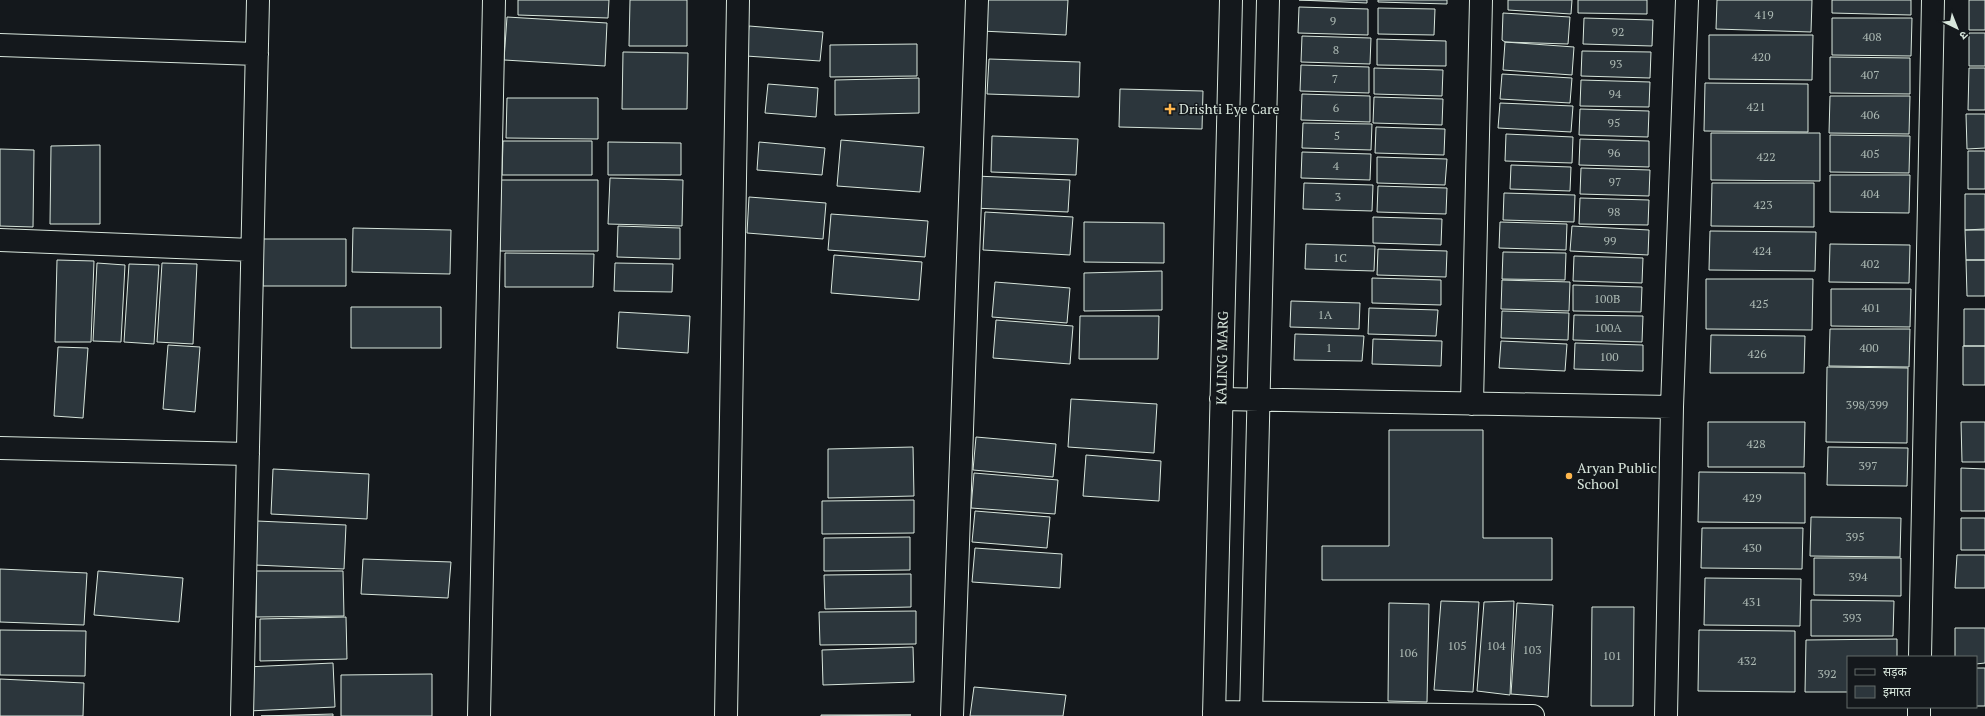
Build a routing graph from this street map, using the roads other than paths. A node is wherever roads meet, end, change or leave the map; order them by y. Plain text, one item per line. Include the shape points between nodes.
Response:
1 (258, 0) edge
2 (494, 0) edge
3 (738, 0) edge
4 (977, 0) edge
5 (1231, 0) edge
6 (1268, 0) edge
7 (1481, 0) edge
8 (1687, 0) edge
9 (1933, 0) edge
10 (0, 45) edge
11 (257, 54) junction
12 (0, 240) edge
13 (252, 250) junction
14 (1221, 399) junction
15 (1259, 400) junction
16 (1472, 404) junction
17 (1672, 407) junction
18 (0, 448) edge
19 (248, 454) junction
20 (1920, 656) edge
21 (1214, 714) edge
22 (1251, 714) edge
23 (242, 716) edge
24 (479, 716) edge
25 (726, 716) edge
26 (952, 716) edge
27 (1519, 716) edge
28 (1533, 716) edge
29 (1666, 716) edge

1 - 11 street
2 - 24 street
3 - 25 street
4 - 26 street
5 - 14 street, KALING MARG
6 - 15 street
7 - 16 street
8 - 17 street
9 - 20 street
10 - 11 street
11 - 13 street
12 - 13 street
13 - 19 street
14 - 15 street
14 - 21 street, KALING MARG
15 - 16 street
15 - 22 street
16 - 17 street
17 - 29 street
18 - 19 street
19 - 23 street
21 - 22 street
22 - 27 street
27 - 28 street

